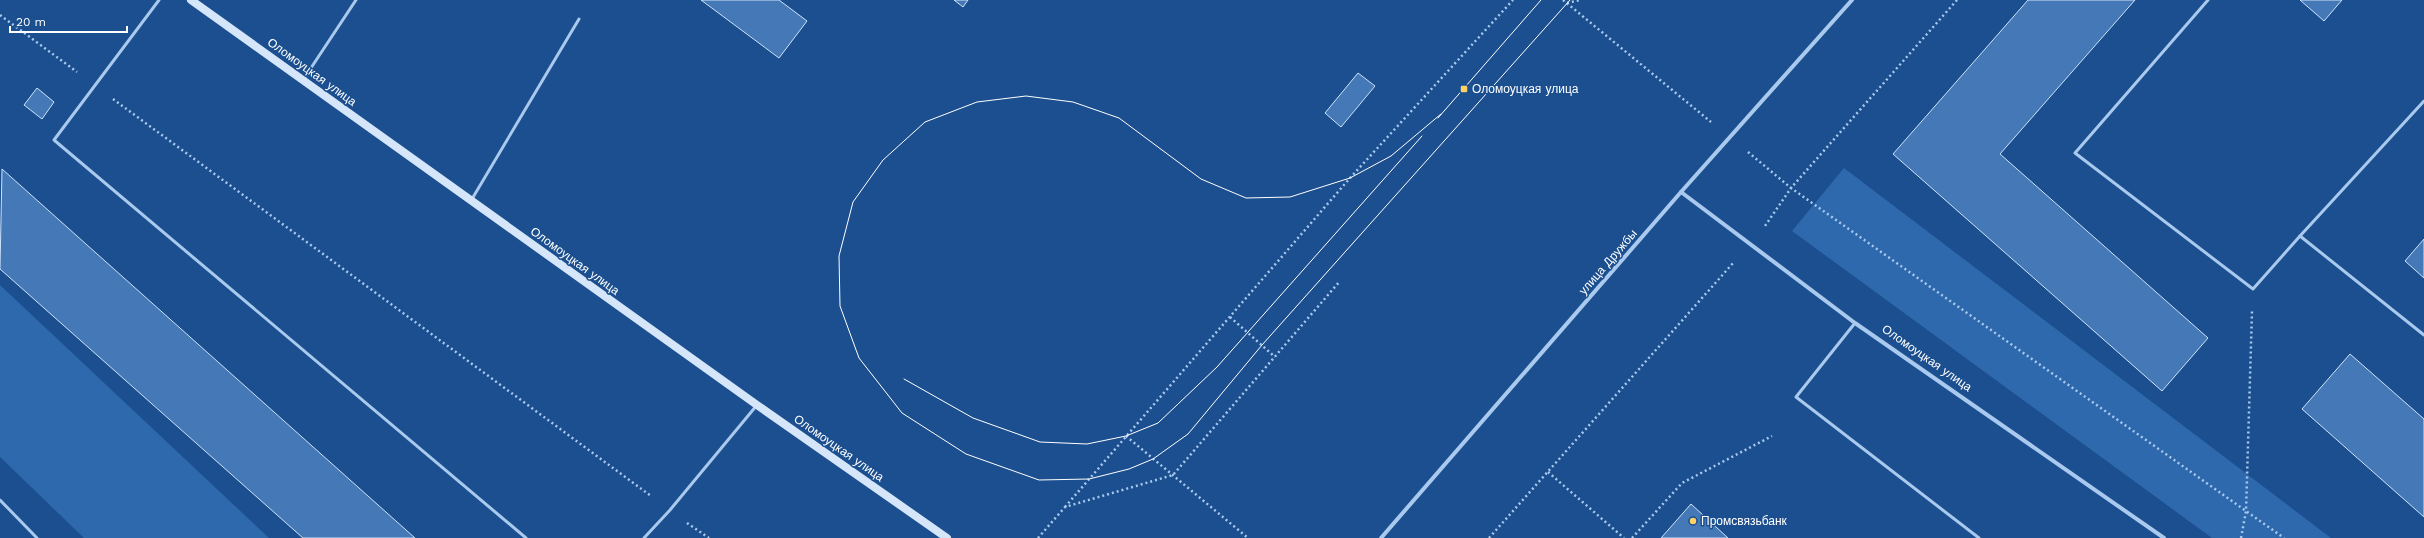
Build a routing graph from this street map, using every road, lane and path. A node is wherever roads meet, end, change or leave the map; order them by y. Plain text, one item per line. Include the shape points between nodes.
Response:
1 (159, 0) edge
2 (191, 0) edge
3 (356, 0) edge
4 (1513, 0) edge
5 (1563, 0) edge
6 (1580, 0) edge
7 (1852, 0) edge
8 (1957, 0) edge
9 (2208, 0) edge
10 (1567, 4) junction
11 (0, 15) edge
12 (579, 19) dead end
13 (303, 80) junction
14 (95, 85) junction
15 (2424, 101) edge
16 (1711, 122) dead end
17 (1746, 150) dead end
18 (1791, 188) junction
19 (1681, 192) junction
20 (471, 201) junction
21 (1764, 227) dead end
22 (2300, 236) junction
23 (1735, 261) dead end
24 (1340, 281) dead end
25 (2253, 289) junction
26 (1230, 317) junction
27 (1855, 323) junction
28 (2424, 335) edge
29 (1275, 357) junction
30 (757, 405) junction
31 (1126, 436) junction
32 (1772, 436) dead end
33 (1548, 472) junction
34 (1173, 475) junction
35 (0, 500) edge
36 (1065, 506) junction
37 (670, 510) junction
38 (2246, 511) junction
39 (37, 538) edge
40 (526, 538) edge
41 (644, 538) edge
42 (709, 538) edge
43 (947, 538) edge
44 (1038, 538) edge
45 (1248, 538) edge
46 (1381, 538) edge
47 (1489, 538) edge
48 (1624, 538) edge
49 (1632, 538) edge
50 (1979, 538) edge
51 (2164, 538) edge
52 (2241, 538) edge
53 (2284, 538) edge

1 - 14 lane
2 - 13 street, Оломоуцкая улица
3 - 13 lane
4 - 26 path via 1350,178
5 - 10 path
6 - 10 path
7 - 19 street, улица Дружбы
8 - 18 path
9 - 25 lane via 2075,153
10 - 16 path
11 - 14 path
12 - 20 lane
13 - 20 street, Оломоуцкая улица
14 - 37 path
14 - 40 lane via 54,140
15 - 22 lane
17 - 18 path
18 - 21 path
18 - 38 path
19 - 27 street, Оломоуцкая улица
19 - 46 street, улица Дружбы
20 - 30 street, Оломоуцкая улица
22 - 25 lane
22 - 28 lane
23 - 33 path
24 - 29 path
25 - 38 path
26 - 29 path
26 - 31 path
27 - 50 lane via 1796,397
27 - 51 street, Оломоуцкая улица
29 - 34 path
30 - 37 lane
30 - 43 street, Оломоуцкая улица
31 - 34 path
31 - 36 path
32 - 49 path via 1682,483
33 - 47 path
33 - 48 path
34 - 36 path
34 - 45 path
35 - 39 lane
36 - 44 path
37 - 41 lane
37 - 42 path
38 - 52 path
38 - 53 path

